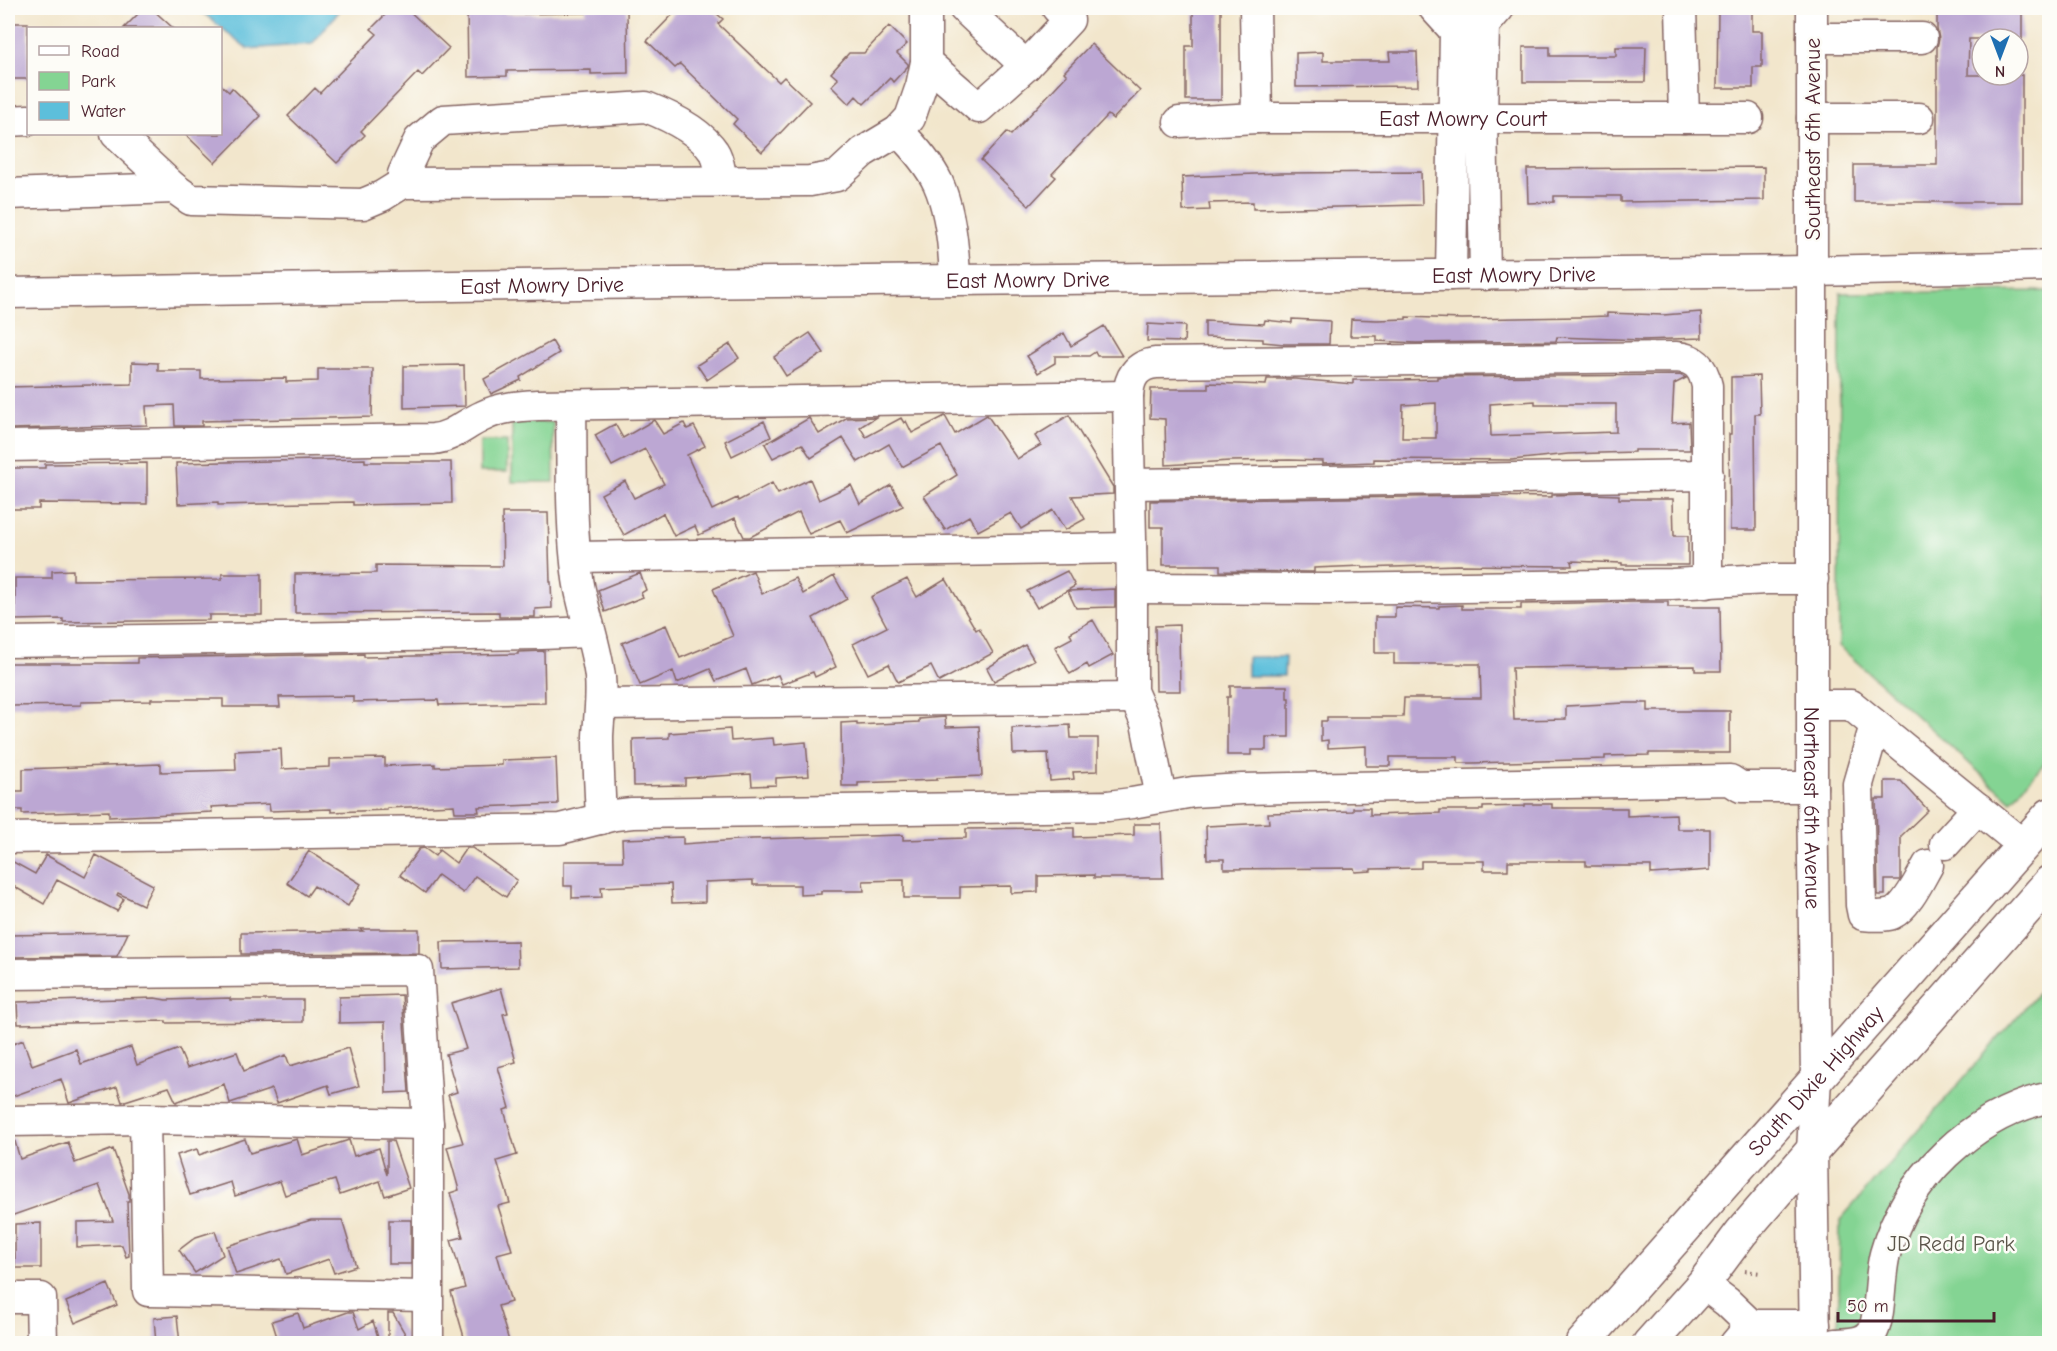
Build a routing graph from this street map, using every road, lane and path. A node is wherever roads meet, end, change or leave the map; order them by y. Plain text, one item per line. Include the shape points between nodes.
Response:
1 (926, 8) edge
2 (964, 8) edge
3 (1057, 8) edge
4 (1255, 8) edge
5 (1434, 8) edge
6 (1682, 8) edge
7 (1812, 8) edge
8 (1492, 16) edge
9 (1455, 31) junction
10 (1812, 38) junction
11 (1922, 38) dead end
12 (926, 62) junction
13 (1026, 66) junction
14 (1257, 118) junction
15 (1452, 118) junction
16 (1482, 118) junction
17 (1684, 118) junction
18 (1748, 118) dead end
19 (1812, 118) junction
20 (1919, 118) dead end
21 (27, 120) edge
22 (8, 121) edge
23 (1179, 122) dead end
24 (898, 130) junction
25 (117, 135) edge
26 (722, 180) junction
27 (403, 183) junction
28 (174, 188) junction
29 (8, 194) edge
30 (2049, 266) edge
31 (1812, 271) junction
32 (1451, 275) junction
33 (1485, 275) junction
34 (955, 280) junction
35 (8, 293) edge
36 (1128, 396) junction
37 (571, 405) junction
38 (8, 446) edge
39 (1708, 475) junction
40 (1130, 484) junction
41 (1131, 548) junction
42 (577, 557) junction
43 (1813, 579) junction
44 (1707, 583) junction
45 (1132, 588) junction
46 (590, 632) junction
47 (8, 642) edge
48 (1134, 698) junction
49 (601, 704) junction
50 (1813, 705) junction
51 (1875, 725) junction
52 (1812, 779) junction
53 (1161, 797) junction
54 (1978, 808) junction
55 (2049, 815) edge
56 (601, 819) junction
57 (8, 838) edge
58 (2023, 845) junction
59 (2049, 882) edge
60 (8, 974) edge
61 (1816, 1078) junction
62 (2049, 1097) edge
63 (145, 1119) junction
64 (8, 1121) edge
65 (428, 1124) junction
66 (1812, 1151) junction
67 (1745, 1271) dead end
68 (1761, 1273) dead end
69 (1703, 1284) junction
70 (427, 1296) junction
71 (8, 1298) edge
72 (1743, 1334) edge
73 (1822, 1337) edge
74 (42, 1344) edge
75 (428, 1344) edge
76 (1582, 1344) edge
77 (1649, 1344) edge

1 - 12 street
2 - 13 street
3 - 13 street via 1069,20
4 - 14 street
5 - 9 street
6 - 17 street
7 - 10 street, Southeast 6th Avenue
8 - 9 street
8 - 16 street
9 - 15 street
10 - 11 street
10 - 19 street, Southeast 6th Avenue
12 - 13 street via 979,108
12 - 24 street via 910,118
14 - 15 street, East Mowry Court
14 - 23 street, East Mowry Court
15 - 16 street, East Mowry Court
15 - 32 street
16 - 17 street, East Mowry Court
16 - 33 street
17 - 18 street, East Mowry Court
19 - 20 street
19 - 31 street, Southeast 6th Avenue
21 - 22 street
24 - 26 street via 863,152 837,176 810,181
24 - 34 street via 938,183 954,248
25 - 28 street
26 - 27 street
26 - 27 street via 715,153 695,133 646,107 443,120 419,140 403,174
27 - 28 street via 363,204 191,200
28 - 29 street
30 - 31 street, East Mowry Drive
31 - 33 street, East Mowry Drive
31 - 43 street, Northeast 6th Avenue
32 - 33 street, East Mowry Drive
32 - 34 street, East Mowry Drive
34 - 35 street, East Mowry Drive
36 - 37 street
36 - 39 street via 1134,373 1151,364 1683,357 1701,366 1707,386
36 - 40 street
37 - 38 street via 504,408 481,416 452,435 433,439
37 - 42 street
39 - 40 street
39 - 44 street
40 - 41 street
41 - 42 street
41 - 45 street
42 - 46 street
43 - 44 street
43 - 50 street, Northeast 6th Avenue
44 - 45 street
45 - 48 street
46 - 47 street
46 - 49 street via 597,656
48 - 49 street
48 - 53 street via 1146,723
49 - 56 street
50 - 51 street via 1851,705
50 - 52 street, Northeast 6th Avenue
51 - 54 street
51 - 54 street via 1858,784 1863,915 1893,913 1910,896 1936,854
52 - 53 street via 1740,773 1730,780 1226,789
52 - 61 street, Northeast 6th Avenue
53 - 56 street via 1108,806 632,813
54 - 58 street
55 - 58 highway, South Dixie Highway
56 - 57 street via 560,829
58 - 61 highway, South Dixie Highway
59 - 66 highway, South Dixie Highway
60 - 65 street via 418,970
61 - 66 street, Northeast 6th Avenue
61 - 76 highway, South Dixie Highway
62 - 73 street via 1986,1124 1938,1161 1921,1181 1892,1233 1884,1255 1874,1329 1863,1340
63 - 64 street
63 - 65 street
63 - 70 street via 148,1291
65 - 70 street
66 - 69 highway, South Dixie Highway
66 - 73 street, Northeast 6th Avenue
67 - 68 path
69 - 72 street via 1727,1302
69 - 77 highway, South Dixie Highway
70 - 75 street
71 - 74 street via 41,1298
72 - 73 street

